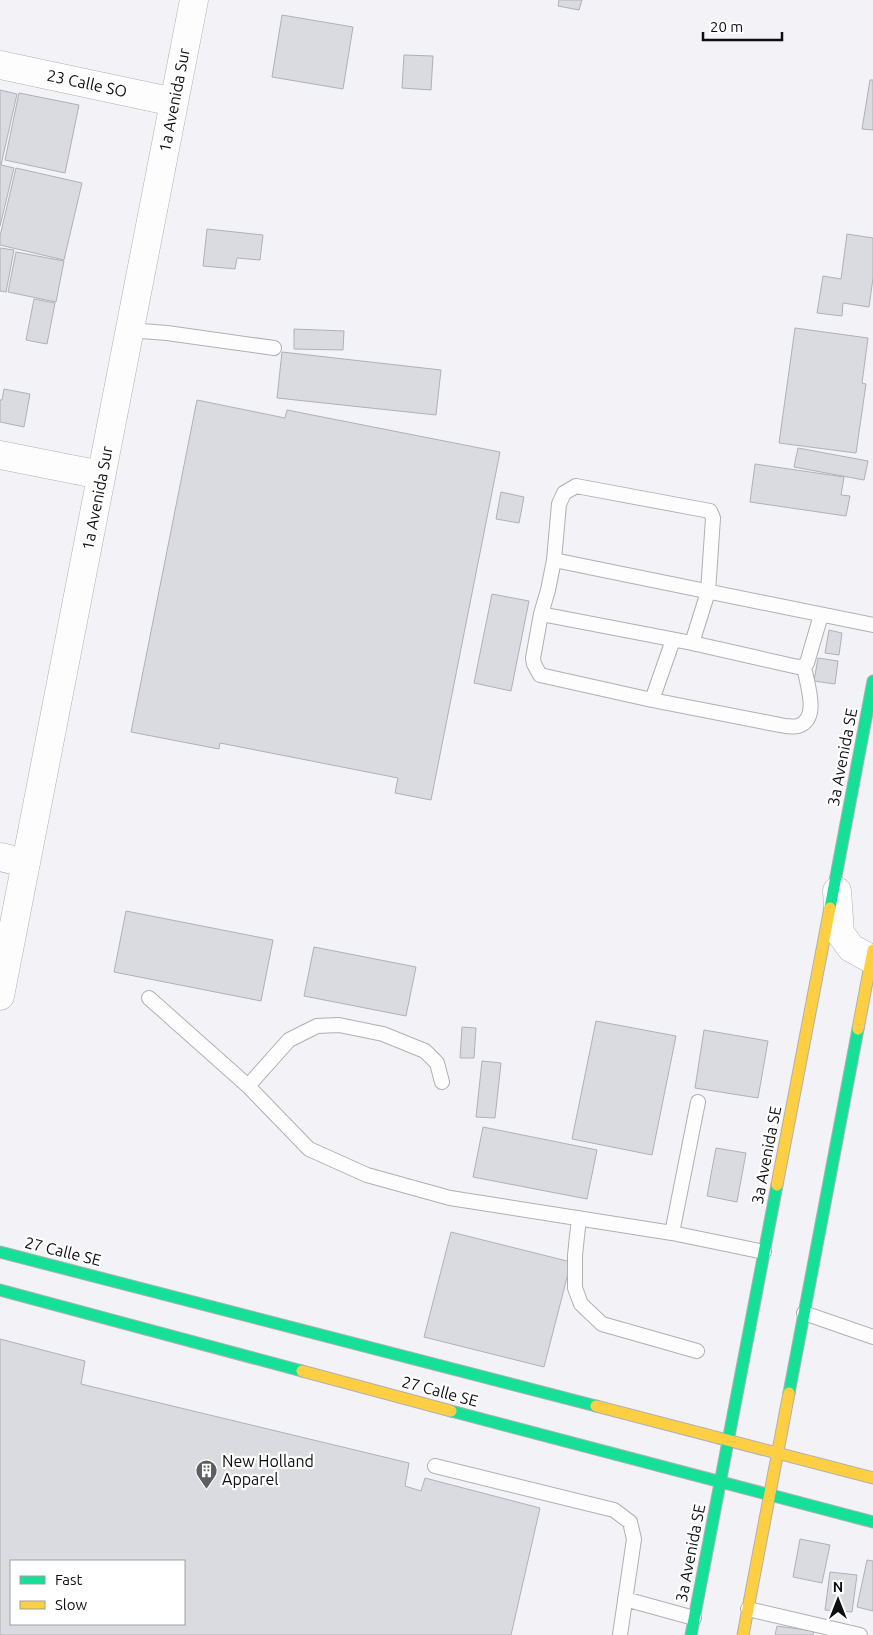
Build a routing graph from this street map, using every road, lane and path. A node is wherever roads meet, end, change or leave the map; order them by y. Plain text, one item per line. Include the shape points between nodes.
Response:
1 (194, 0) edge
2 (0, 64) edge
3 (174, 102) junction
4 (129, 330) junction
5 (274, 348) dead end
6 (0, 455) edge
7 (101, 475) junction
8 (554, 560) junction
9 (708, 592) junction
10 (541, 614) junction
11 (821, 615) junction
12 (873, 626) edge
13 (673, 640) junction
14 (692, 643) junction
15 (804, 666) junction
16 (873, 681) edge
17 (652, 700) junction
18 (0, 857) edge
19 (26, 863) junction
20 (836, 877) junction
21 (872, 957) edge
22 (0, 996) edge
23 (149, 998) dead end
24 (442, 1082) dead end
25 (248, 1086) junction
26 (698, 1102) dead end
27 (579, 1218) junction
28 (672, 1233) junction
29 (0, 1252) edge
30 (764, 1252) junction
31 (0, 1290) edge
32 (804, 1313) junction
33 (873, 1337) edge
34 (698, 1351) dead end
35 (729, 1440) junction
36 (778, 1452) junction
37 (435, 1466) dead end
38 (873, 1478) edge
39 (721, 1483) junction
40 (770, 1496) junction
41 (873, 1522) edge
42 (626, 1599) junction
43 (748, 1609) junction
44 (694, 1618) junction
45 (620, 1635) edge
46 (691, 1635) edge
47 (743, 1635) edge
48 (860, 1635) edge

1 - 3 street, 1a Avenida Sur
2 - 3 street, 23 Calle SO
3 - 4 street, 1a Avenida Sur
4 - 5 lane
4 - 7 street, 1a Avenida Sur
6 - 7 street
7 - 19 street, 1a Avenida Sur
8 - 9 lane
8 - 9 lane via 559,504 564,493 576,486 702,509 710,511 713,518
8 - 10 lane
9 - 11 lane
9 - 14 lane
10 - 13 lane
10 - 17 lane via 533,658 540,675
11 - 12 lane
11 - 15 lane
13 - 14 lane
13 - 17 lane
14 - 15 lane
15 - 17 lane via 810,712 798,726
16 - 20 main road, 3a Avenida SE
18 - 19 street
19 - 22 street, 1a Avenida Sur
20 - 21 street via 840,933 851,948
20 - 30 main road, 3a Avenida SE
21 - 32 main road
23 - 25 lane
24 - 25 lane via 436,1063 425,1051 383,1034 339,1025 317,1026 289,1040
25 - 27 lane via 308,1149 367,1175 450,1198
26 - 28 lane
27 - 28 lane
27 - 34 lane via 575,1288 581,1304 602,1324
28 - 30 lane
29 - 35 main road, 27 Calle SE
30 - 35 main road, 3a Avenida SE
31 - 39 main road, 27 Calle SE
32 - 33 lane
32 - 36 main road
35 - 36 main road, 27 Calle SE
35 - 39 main road, 3a Avenida SE
36 - 38 main road, 27 Calle SE
36 - 40 main road
37 - 42 lane via 614,1510 630,1522 634,1539
39 - 40 main road, 27 Calle SE
39 - 44 main road, 3a Avenida SE
40 - 41 main road, 27 Calle SE
40 - 43 main road
42 - 44 lane
42 - 45 lane
43 - 47 main road
43 - 48 lane
44 - 46 main road, 3a Avenida SE

